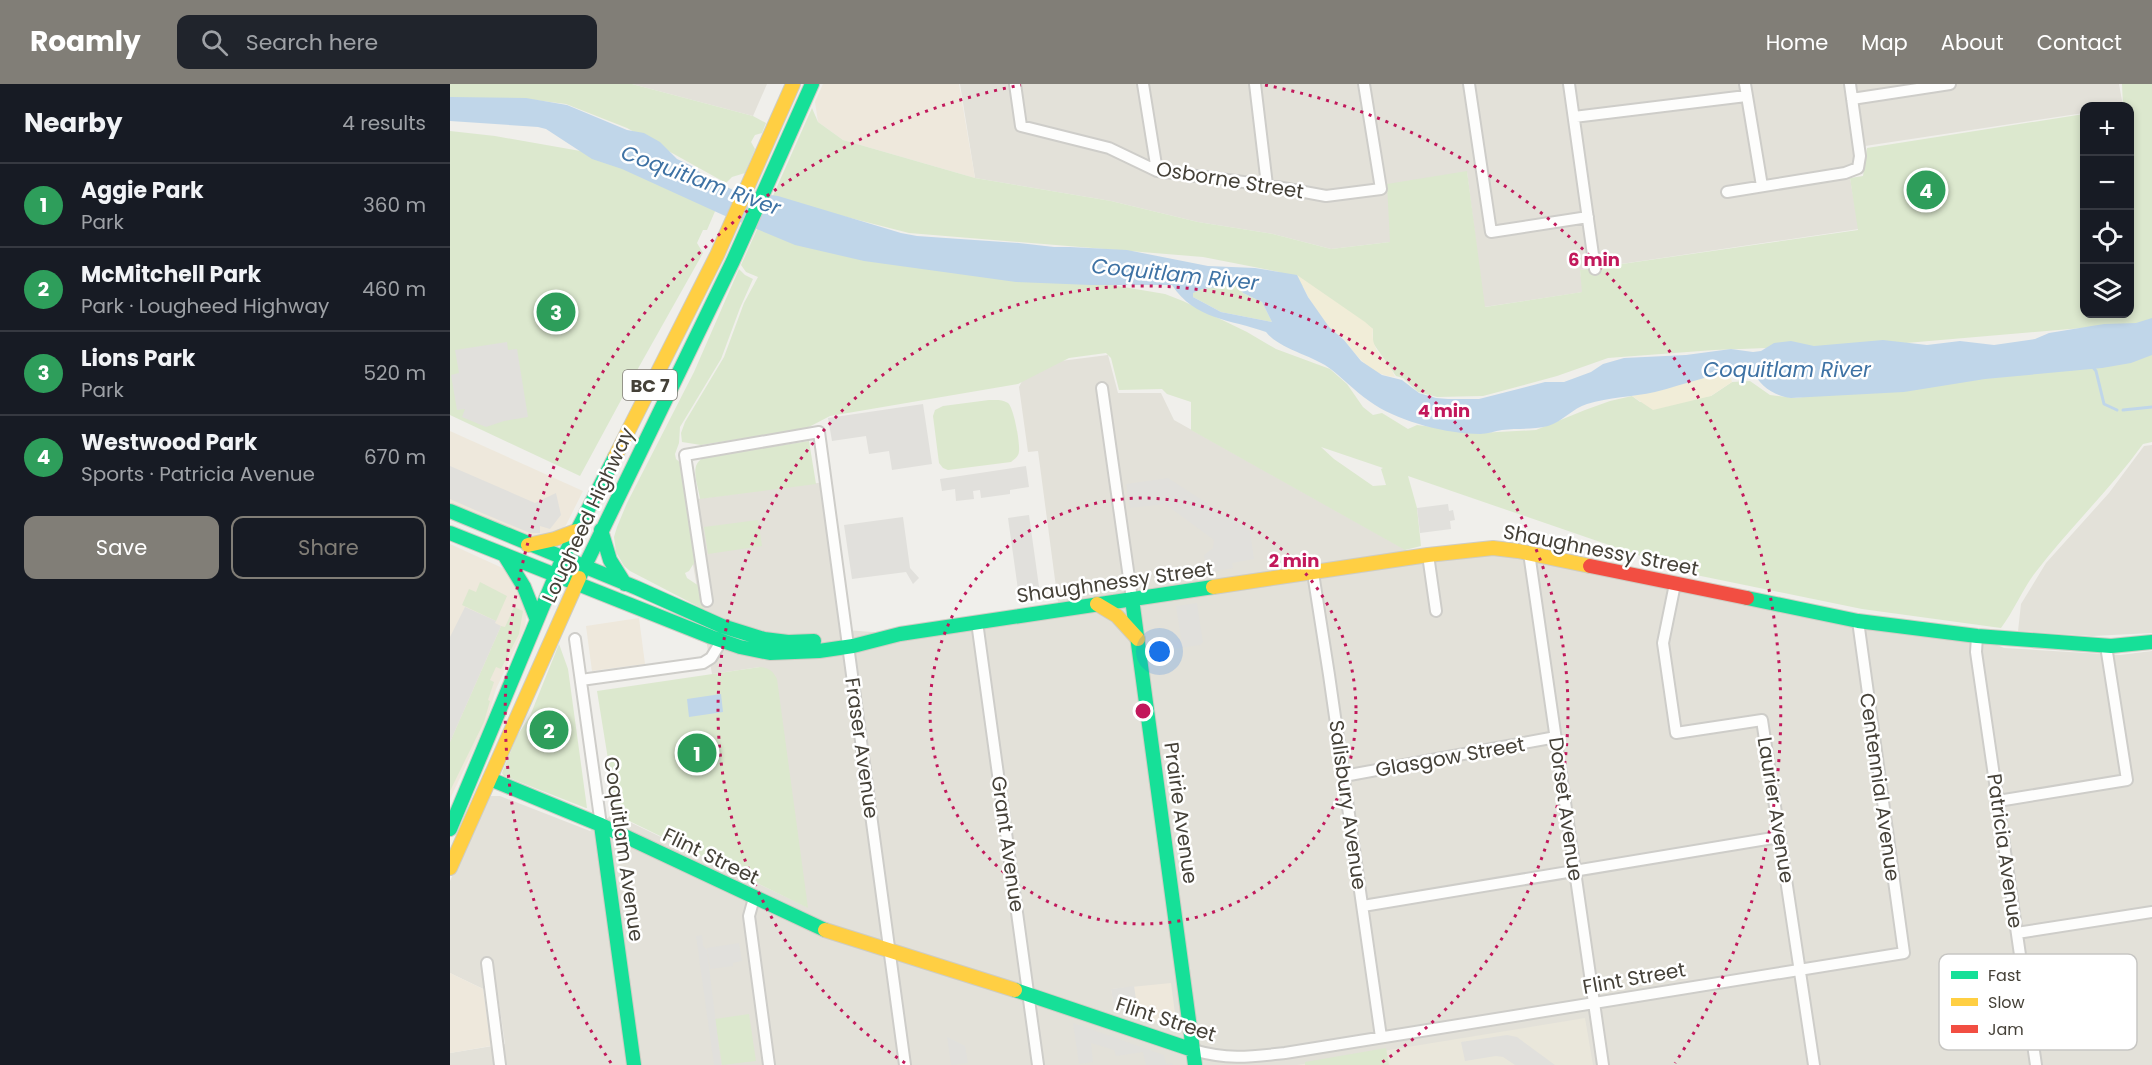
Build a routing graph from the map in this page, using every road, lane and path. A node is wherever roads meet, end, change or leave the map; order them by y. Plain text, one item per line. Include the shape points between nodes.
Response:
1 (793, 84) edge
2 (812, 84) edge
3 (1015, 84) edge
4 (1143, 84) edge
5 (1255, 84) edge
6 (1364, 84) edge
7 (1469, 84) edge
8 (1569, 84) edge
9 (1745, 84) edge
10 (1850, 84) edge
11 (1950, 84) edge
12 (1746, 96) junction
13 (1852, 99) junction
14 (1574, 117) junction
15 (1156, 171) junction
16 (1267, 185) junction
17 (1762, 186) junction
18 (1727, 192) dead end
19 (1588, 217) junction
20 (1595, 269) dead end
21 (1102, 388) dead end
22 (450, 511) edge
23 (601, 530) junction
24 (576, 531) junction
25 (450, 533) edge
26 (528, 545) junction
27 (1529, 553) junction
28 (1428, 555) junction
29 (505, 556) junction
30 (562, 560) junction
31 (584, 568) junction
32 (1312, 573) junction
33 (554, 576) junction
34 (625, 584) junction
35 (1675, 584) junction
36 (575, 585) junction
37 (1132, 599) junction
38 (707, 601) dead end
39 (1098, 604) junction
40 (1436, 611) dead end
41 (537, 620) junction
42 (1858, 621) junction
43 (977, 622) junction
44 (1977, 636) junction
45 (575, 639) dead end
46 (1138, 639) junction
47 (722, 640) junction
48 (846, 642) junction
49 (2152, 642) edge
50 (2106, 646) junction
51 (581, 680) junction
52 (1556, 737) junction
53 (1344, 776) junction
54 (489, 779) junction
55 (1998, 801) junction
56 (601, 825) junction
57 (450, 829) edge
58 (1779, 837) junction
59 (450, 868) edge
60 (1576, 871) junction
61 (754, 898) junction
62 (1363, 906) junction
63 (2152, 912) edge
64 (2017, 933) junction
65 (889, 951) junction
66 (1904, 953) joint
67 (2020, 954) edge
68 (487, 963) dead end
69 (1799, 969) junction
70 (1029, 995) junction
71 (1595, 1005) junction
72 (1382, 1037) junction
73 (1193, 1050) junction
74 (2034, 1050) edge
75 (500, 1065) edge
76 (634, 1065) edge
77 (770, 1065) edge
78 (905, 1065) edge
79 (1038, 1065) edge
80 (1195, 1065) edge
81 (1603, 1065) edge
82 (1814, 1065) edge
83 (2036, 1065) edge

1 - 24 main road, Lougheed Highway / BC 7 via 724,239
2 - 23 main road, Lougheed Highway / BC 7 via 740,246
3 - 15 street, Osborne Street via 1021,126 1109,148
4 - 15 street
5 - 16 street
6 - 16 street, Osborne Street via 1381,189 1326,196
7 - 19 street via 1491,232
8 - 14 street
9 - 12 street
10 - 13 street
11 - 13 street
12 - 14 street
12 - 17 street
13 - 17 street via 1860,156 1855,170
14 - 19 street
15 - 16 street, Osborne Street
17 - 18 street
19 - 20 street
21 - 37 street, Prairie Avenue
22 - 26 main road, Shaughnessy Street
23 - 31 main road, Lougheed Highway / BC 7
23 - 34 main road via 610,558
24 - 26 main road
24 - 30 main road, Lougheed Highway / BC 7
25 - 29 main road, Shaughnessy Street
26 - 30 main road, Shaughnessy Street
27 - 28 main road, Shaughnessy Street via 1493,548
27 - 35 main road, Shaughnessy Street
27 - 52 street, Dorset Avenue
28 - 32 main road, Shaughnessy Street
28 - 40 street
29 - 33 main road, Shaughnessy Street
29 - 41 main road via 524,585
30 - 31 main road, Shaughnessy Street
30 - 33 main road, Lougheed Highway / BC 7
31 - 34 main road, Shaughnessy Street
31 - 36 main road, Lougheed Highway / BC 7
32 - 37 main road, Shaughnessy Street
32 - 53 street, Salisbury Avenue
33 - 36 main road, Shaughnessy Street
33 - 41 main road, Lougheed Highway / BC 7
34 - 48 main road, Shaughnessy Street via 750,638
35 - 42 main road, Shaughnessy Street
35 - 58 street, Laurier Avenue via 1663,643 1676,734 1762,720
36 - 47 main road, Shaughnessy Street
36 - 54 main road, Lougheed Highway / BC 7
37 - 39 main road, Shaughnessy Street
37 - 46 main road, Prairie Avenue
38 - 48 street, Fraser Avenue via 685,454 819,432
39 - 43 main road, Shaughnessy Street
39 - 46 main road via 1117,616
41 - 57 main road, Lougheed Highway / BC 7
42 - 44 main road, Shaughnessy Street
42 - 66 street, Centennial Avenue
43 - 48 main road, Shaughnessy Street
43 - 70 street, Grant Avenue
44 - 50 main road, Shaughnessy Street
44 - 55 street, Patricia Avenue
45 - 51 street, Coquitlam Avenue
46 - 73 main road, Prairie Avenue
47 - 48 main road, Shaughnessy Street via 774,653 798,653
47 - 51 street via 703,663
48 - 65 street, Fraser Avenue
49 - 50 main road, Shaughnessy Street
50 - 55 street via 2127,780
51 - 56 street, Coquitlam Avenue
52 - 53 street, Glasgow Street
52 - 60 street, Dorset Avenue
53 - 62 street, Salisbury Avenue
54 - 56 main road, Flint Street
54 - 59 main road, Lougheed Highway / BC 7
55 - 64 street, Patricia Avenue
56 - 61 main road, Flint Street
56 - 76 main road, Coquitlam Avenue
58 - 60 street
58 - 69 street, Laurier Avenue
60 - 62 street
60 - 71 street, Dorset Avenue
61 - 65 main road, Flint Street via 815,927
61 - 77 street via 749,916
62 - 72 street, Salisbury Avenue
63 - 64 street
64 - 67 street, Patricia Avenue
65 - 70 main road, Flint Street
65 - 78 street, Fraser Avenue
66 - 69 street, Flint Street
68 - 75 street
69 - 71 street, Flint Street
69 - 82 street, Laurier Avenue
70 - 73 main road, Flint Street
70 - 79 street, Grant Avenue
71 - 72 street, Flint Street
71 - 81 street, Dorset Avenue
72 - 73 street, Flint Street via 1241,1058 1215,1057
73 - 80 main road, Prairie Avenue
74 - 83 street, Patricia Avenue

